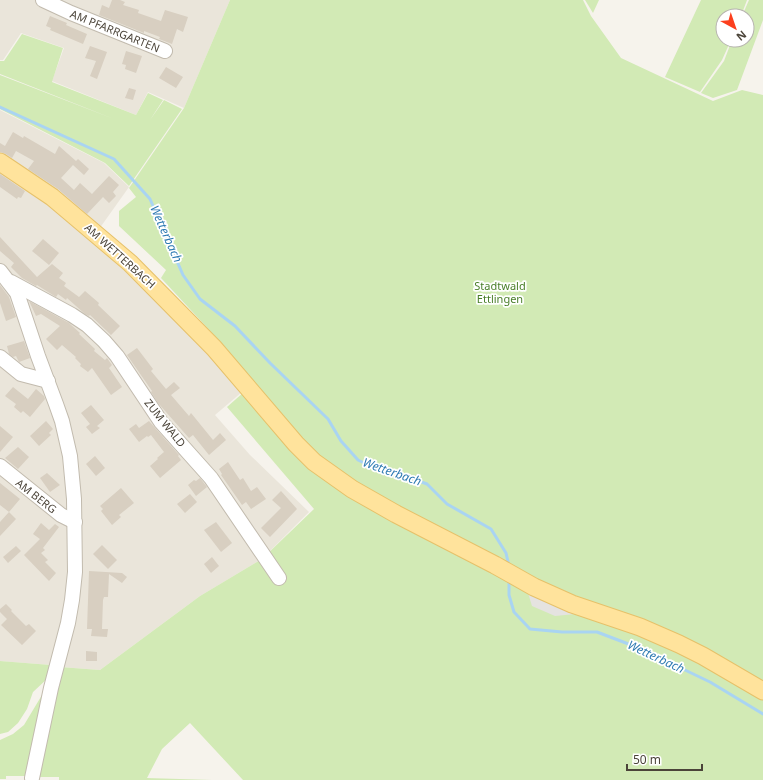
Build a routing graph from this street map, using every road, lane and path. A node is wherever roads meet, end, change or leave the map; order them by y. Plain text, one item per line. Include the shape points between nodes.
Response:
1 (43, 0) edge
2 (165, 51) dead end
3 (0, 162) edge
4 (4, 275) edge
5 (0, 357) edge
6 (48, 381) junction
7 (0, 466) edge
8 (75, 522) junction
9 (279, 578) dead end
10 (763, 692) edge
11 (32, 778) dead end

1 - 2 street, AM PFARRGARTEN
3 - 10 main road, AM WETTERBACH via 52,197 130,263 228,364 296,444 352,489 552,596 640,627 679,644
4 - 6 street via 17,293
4 - 9 street, ZUM WALD via 72,315 104,341 161,422 211,478
5 - 6 street via 21,374
6 - 8 street via 62,421 70,456
7 - 8 street, AM BERG via 61,515
8 - 11 street via 72,600

